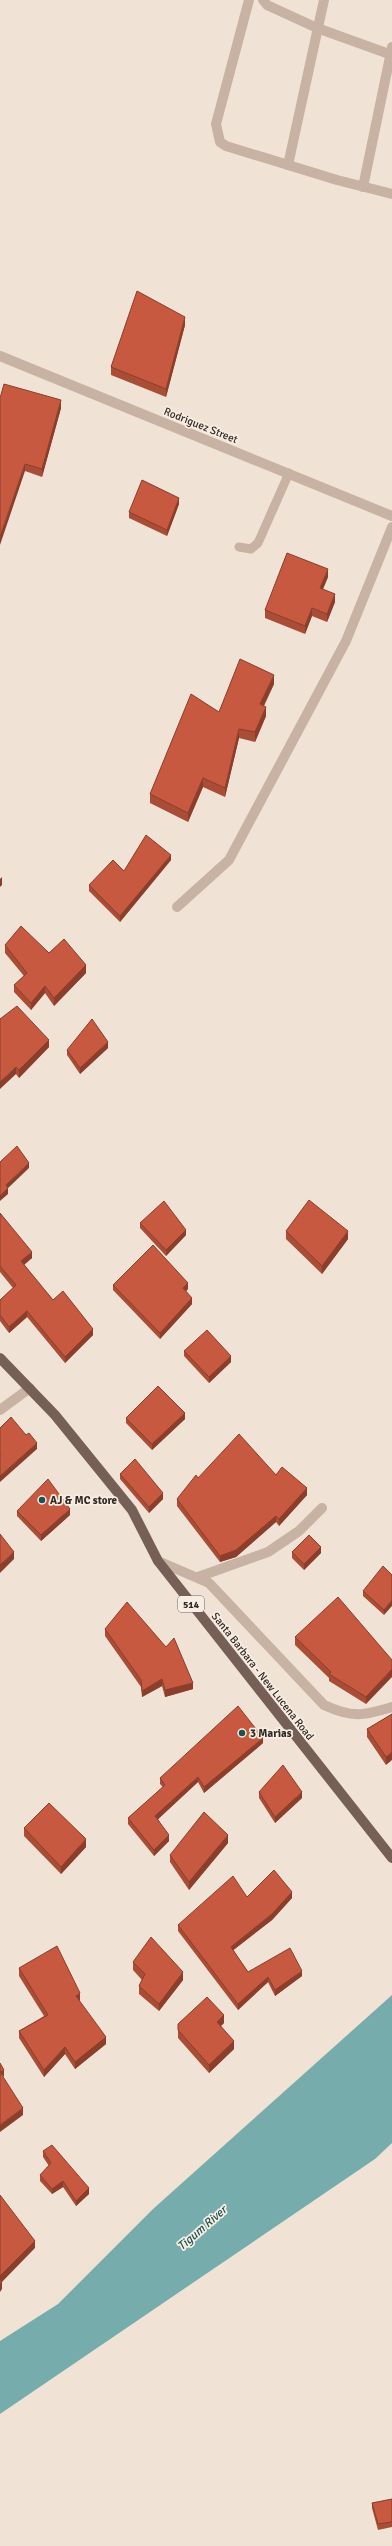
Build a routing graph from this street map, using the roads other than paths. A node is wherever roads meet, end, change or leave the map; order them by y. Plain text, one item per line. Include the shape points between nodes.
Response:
1 (249, 0) edge
2 (263, 0) edge
3 (324, 0) edge
4 (317, 28) junction
5 (391, 52) edge
6 (288, 165) junction
7 (363, 187) junction
8 (392, 194) edge
9 (0, 356) edge
10 (289, 473) junction
11 (392, 516) edge
12 (392, 527) edge
13 (239, 547) dead end
14 (177, 907) dead end
15 (0, 1358) edge
16 (30, 1388) junction
17 (0, 1410) edge
18 (322, 1508) dead end
19 (158, 1561) junction
20 (198, 1577) junction
21 (392, 1707) edge
22 (392, 1858) edge

1 - 6 street via 216,124 218,138 226,146
2 - 4 street via 267,5
3 - 4 street
4 - 5 street
4 - 6 street
5 - 7 street
6 - 7 street
7 - 8 street
9 - 10 street, Rodriguez Street
10 - 11 street, Rodriguez Street
10 - 13 lane via 258,542 251,549
12 - 14 street via 346,641 229,860
15 - 16 main road, Santa Barbara - New Lucena Road / 514
16 - 17 street
16 - 19 main road, Santa Barbara - New Lucena Road / 514 via 132,1510
18 - 20 street via 299,1531 268,1552
19 - 20 street
19 - 22 main road, Santa Barbara - New Lucena Road / 514
20 - 21 street via 208,1583 324,1705 346,1715 372,1714

